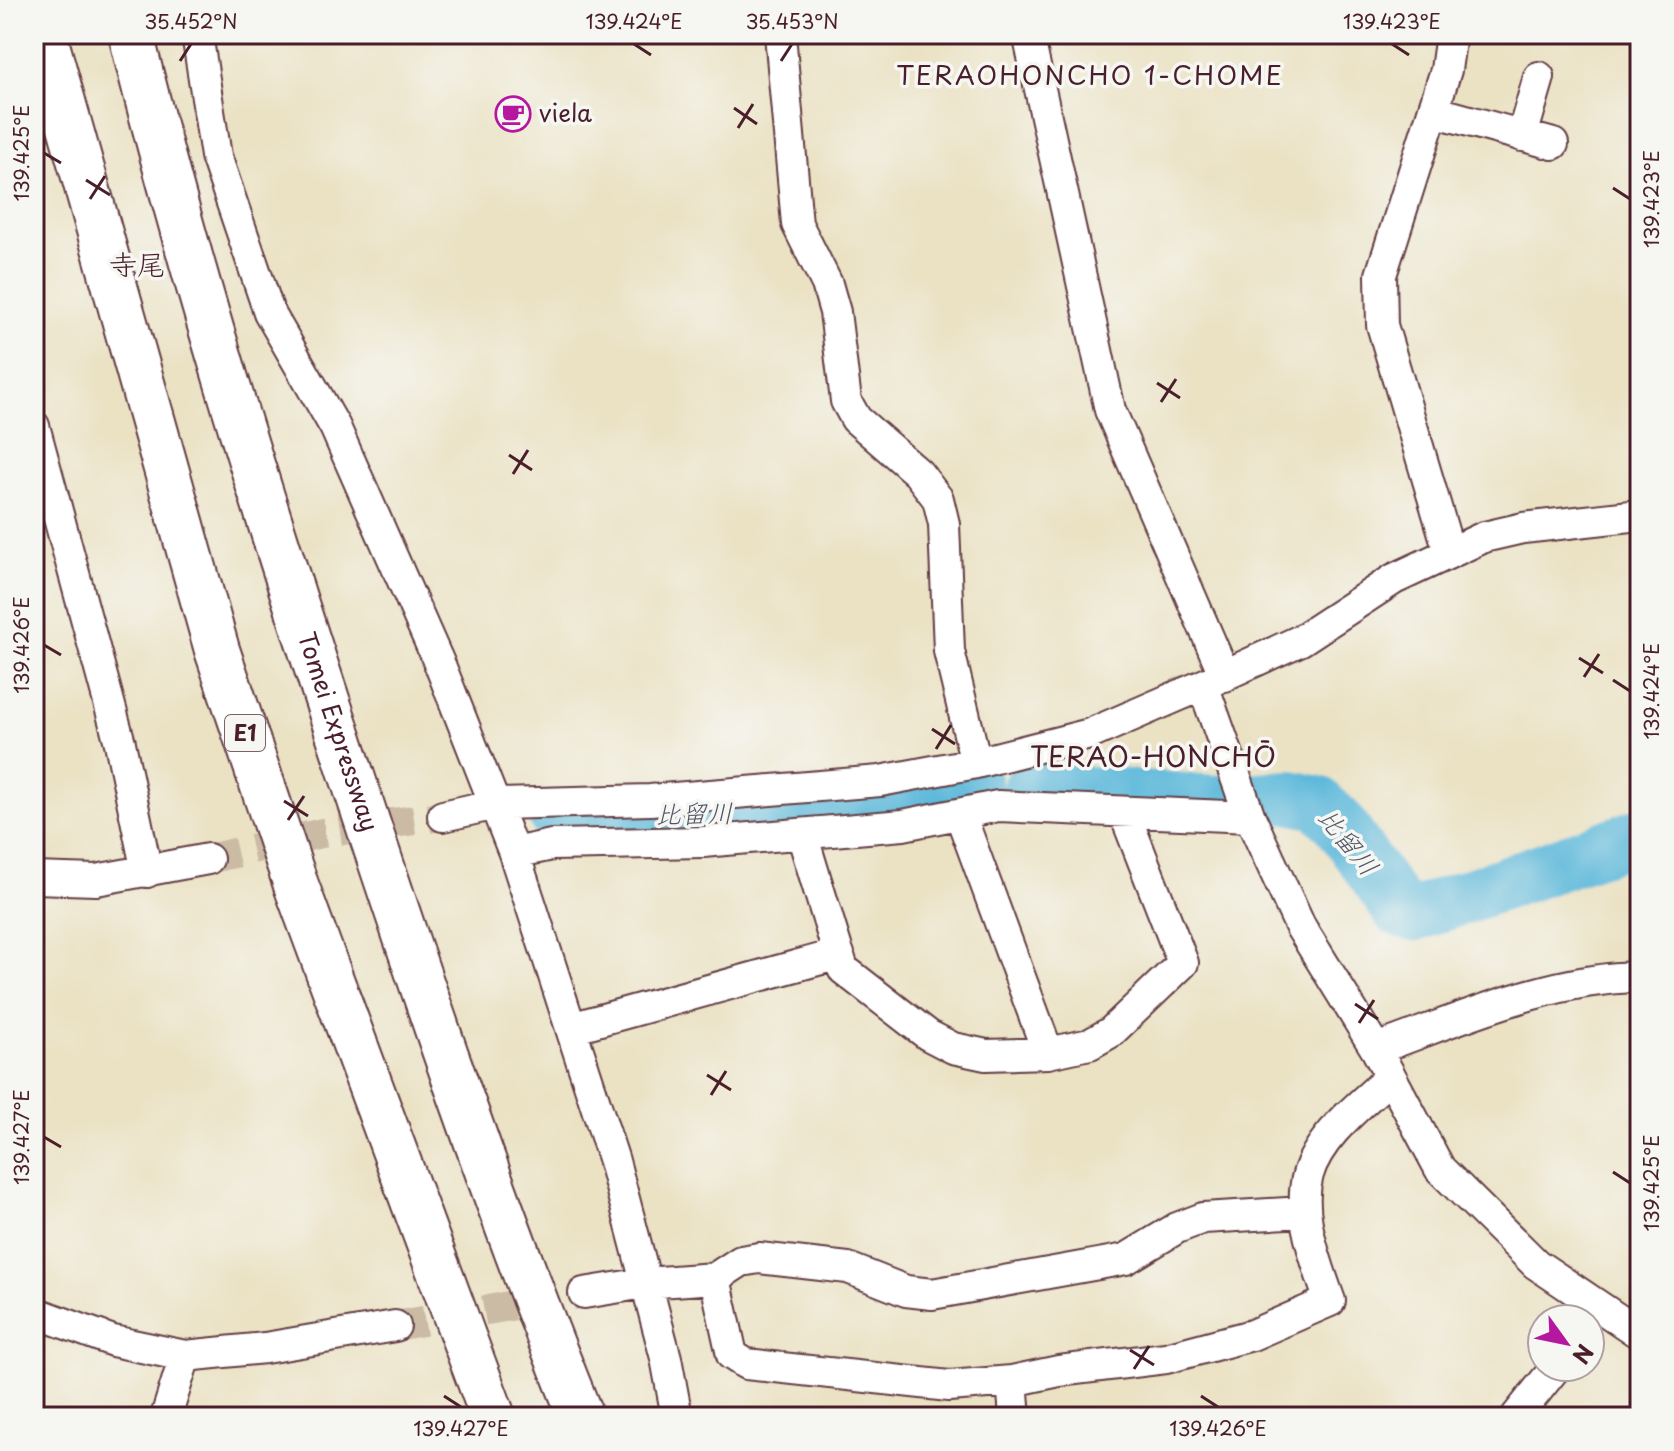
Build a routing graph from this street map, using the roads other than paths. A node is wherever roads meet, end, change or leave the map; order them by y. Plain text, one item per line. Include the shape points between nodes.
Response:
1 (44, 34) edge
2 (131, 34) edge
3 (197, 34) edge
4 (780, 34) edge
5 (1028, 34) edge
6 (1451, 34) edge
7 (1539, 77) dead end
8 (1433, 111) junction
9 (1522, 136) junction
10 (1553, 144) dead end
11 (34, 426) edge
12 (1640, 515) edge
13 (1449, 551) junction
14 (1214, 680) junction
15 (976, 763) junction
16 (496, 804) junction
17 (1246, 805) junction
18 (1124, 812) junction
19 (960, 814) junction
20 (443, 816) tunnel mouth
21 (802, 834) junction
22 (514, 853) junction
23 (208, 859) tunnel mouth
24 (147, 872) junction
25 (34, 878) edge
26 (839, 954) junction
27 (1640, 977) edge
28 (571, 1028) junction
29 (1376, 1049) junction
30 (1048, 1053) junction
31 (1390, 1078) junction
32 (1304, 1212) junction
33 (715, 1278) junction
34 (645, 1283) junction
35 (584, 1293) tunnel mouth
36 (1582, 1303) edge
37 (34, 1312) edge
38 (1606, 1319) edge
39 (395, 1326) tunnel mouth
40 (1640, 1334) edge
41 (185, 1356) junction
42 (1012, 1381) junction
43 (1543, 1383) edge
44 (166, 1417) edge
45 (493, 1417) edge
46 (581, 1417) edge
47 (677, 1417) edge
48 (1015, 1417) edge
49 (1516, 1417) edge

1 - 45 highway, E1 via 217,650 296,885
2 - 46 highway, Tomei Expressway via 155,134 318,673 449,1071
3 - 16 street via 216,156 269,312 335,427
4 - 15 street via 797,224 835,312 846,401 856,419 918,473 938,499 944,524 949,651
5 - 14 street via 1110,410
6 - 8 street
7 - 9 street
8 - 9 street
8 - 13 street via 1381,275 1382,325
9 - 10 street
11 - 24 street via 120,743
12 - 13 street via 1523,528
13 - 14 street via 1394,579 1301,640
14 - 15 street via 1090,734
14 - 17 street
15 - 16 street via 880,781 774,791
16 - 20 street
16 - 22 street
17 - 18 street
17 - 29 street via 1300,926
18 - 19 street via 1010,806
18 - 30 street via 1183,963 1111,1032 1090,1044
19 - 21 street
19 - 30 street
21 - 22 street via 552,845
21 - 26 street
22 - 28 street
23 - 24 street
24 - 25 street via 96,880
26 - 28 street
26 - 30 street via 843,969 928,1035 953,1048 986,1055
27 - 29 street via 1513,1000
28 - 34 street via 614,1161
29 - 31 street
31 - 32 street via 1331,1131 1316,1152 1305,1180
31 - 36 street via 1440,1169
32 - 33 street via 1203,1218 1126,1259 932,1294 906,1291 848,1268 785,1260 741,1261
32 - 42 street via 1330,1301 1252,1335 1166,1358
33 - 34 street
33 - 42 street via 732,1355 746,1364 949,1386
34 - 35 street
34 - 47 street
37 - 41 street via 113,1341
38 - 40 street
39 - 41 street
41 - 44 street
42 - 48 street
43 - 49 street

